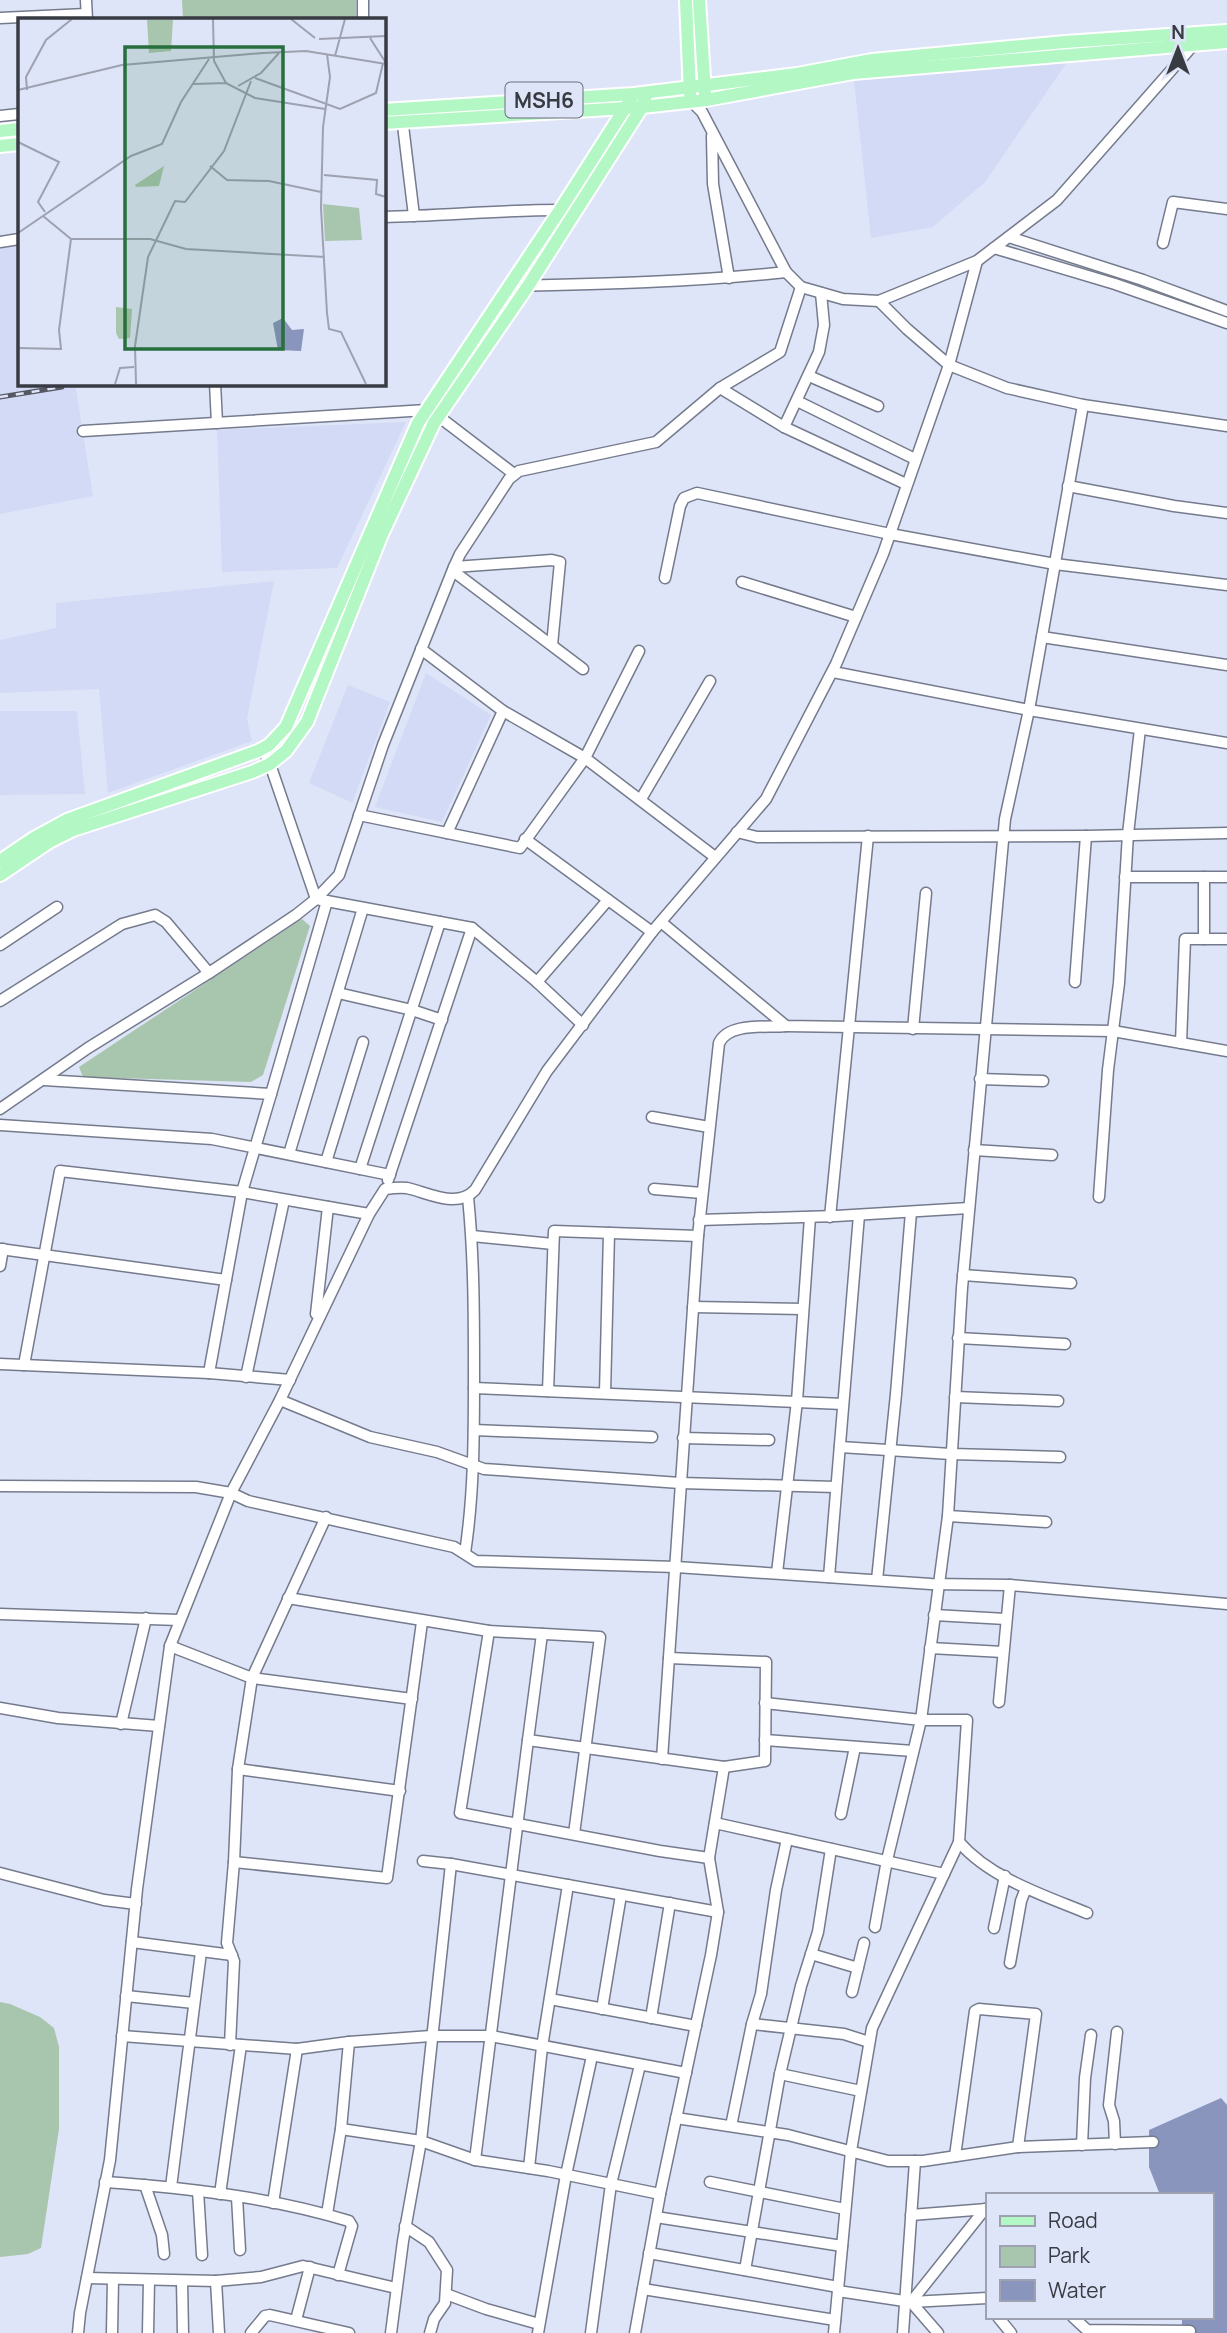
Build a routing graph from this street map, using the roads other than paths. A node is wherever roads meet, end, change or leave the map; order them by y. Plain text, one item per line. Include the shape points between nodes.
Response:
1 (86, 0) edge
2 (363, 0) edge
3 (686, 0) edge
4 (699, 0) edge
5 (86, 17) edge
6 (0, 18) edge
7 (363, 18) edge
8 (1227, 31) edge
9 (1204, 33) junction
10 (1227, 41) edge
11 (1195, 44) junction
12 (689, 88) junction
13 (640, 93) junction
14 (704, 100) junction
15 (692, 102) junction
16 (642, 107) junction
17 (624, 108) junction
18 (385, 111) edge
19 (18, 114) edge
20 (402, 115) junction
21 (0, 116) edge
22 (385, 122) edge
23 (18, 128) edge
24 (0, 131) edge
25 (713, 134) junction
26 (18, 144) edge
27 (0, 146) edge
28 (1227, 209) edge
29 (560, 210) junction
30 (414, 216) junction
31 (385, 217) edge
32 (1009, 237) junction
33 (18, 239) edge
34 (0, 242) edge
35 (1163, 243) dead end
36 (994, 248) junction
37 (977, 261) junction
38 (786, 272) junction
39 (729, 278) junction
40 (509, 286) junction
41 (528, 286) junction
42 (801, 288) junction
43 (821, 293) junction
44 (879, 300) junction
45 (1227, 311) edge
46 (1227, 323) edge
47 (949, 365) junction
48 (809, 376) junction
49 (215, 385) edge
50 (723, 390) junction
51 (797, 401) junction
52 (1083, 405) junction
53 (878, 406) dead end
54 (433, 413) junction
55 (217, 423) junction
56 (1227, 426) edge
57 (784, 427) junction
58 (83, 431) dead end
59 (915, 459) junction
60 (514, 474) junction
61 (906, 484) junction
62 (1068, 485) junction
63 (1227, 513) edge
64 (890, 534) junction
65 (1055, 564) junction
66 (454, 569) junction
67 (665, 578) dead end
68 (742, 582) dead end
69 (1227, 585) edge
70 (856, 617) junction
71 (1042, 637) junction
72 (552, 645) junction
73 (421, 649) junction
74 (639, 651) dead end
75 (1227, 665) edge
76 (583, 669) dead end
77 (833, 672) junction
78 (710, 681) dead end
79 (1029, 710) junction
80 (503, 711) junction
81 (1140, 729) junction
82 (1227, 743) edge
83 (262, 748) junction
84 (585, 758) junction
85 (270, 764) junction
86 (641, 799) junction
87 (359, 815) junction
88 (737, 832) junction
89 (447, 833) junction
90 (1227, 833) edge
91 (1128, 835) junction
92 (868, 836) junction
93 (1004, 836) junction
94 (1086, 836) junction
95 (525, 839) junction
96 (715, 857) junction
97 (0, 861) edge
98 (0, 875) edge
99 (1125, 877) junction
100 (1204, 877) junction
101 (1227, 877) edge
102 (926, 893) dead end
103 (316, 899) junction
104 (608, 900) junction
105 (327, 901) junction
106 (57, 907) dead end
107 (363, 908) junction
108 (440, 922) junction
109 (661, 922) junction
110 (472, 928) junction
111 (652, 932) junction
112 (1204, 939) junction
113 (1227, 939) edge
114 (0, 944) edge
115 (209, 973) junction
116 (537, 982) junction
117 (1075, 982) dead end
118 (338, 993) junction
119 (0, 1001) edge
120 (412, 1010) junction
121 (442, 1020) junction
122 (583, 1025) junction
123 (786, 1026) junction
124 (848, 1028) junction
125 (913, 1029) junction
126 (985, 1030) junction
127 (1113, 1031) junction
128 (363, 1042) dead end
129 (1181, 1043) junction
130 (1227, 1051) edge
131 (980, 1079) junction
132 (43, 1080) junction
133 (1043, 1081) dead end
134 (271, 1094) junction
135 (0, 1109) edge
136 (652, 1117) dead end
137 (0, 1125) edge
138 (709, 1127) junction
139 (255, 1149) junction
140 (974, 1150) junction
141 (289, 1154) junction
142 (1052, 1155) dead end
143 (326, 1162) junction
144 (360, 1169) junction
145 (390, 1175) junction
146 (385, 1189) junction
147 (654, 1189) dead end
148 (242, 1192) junction
149 (702, 1193) junction
150 (1099, 1196) dead end
151 (468, 1197) junction
152 (284, 1200) junction
153 (328, 1207) junction
154 (969, 1208) junction
155 (911, 1212) junction
156 (369, 1214) junction
157 (859, 1215) junction
158 (810, 1217) junction
159 (830, 1217) junction
160 (699, 1220) junction
161 (609, 1233) junction
162 (472, 1236) junction
163 (698, 1236) junction
164 (553, 1244) junction
165 (2, 1249) edge
166 (43, 1256) junction
167 (0, 1266) edge
168 (963, 1275) junction
169 (226, 1280) junction
170 (1071, 1283) dead end
171 (693, 1307) junction
172 (803, 1309) junction
173 (315, 1323) junction
174 (958, 1338) junction
175 (1065, 1344) dead end
176 (0, 1364) edge
177 (24, 1365) junction
178 (209, 1373) junction
179 (246, 1377) junction
180 (290, 1380) junction
181 (474, 1388) junction
182 (548, 1391) junction
183 (605, 1393) junction
184 (686, 1396) junction
185 (955, 1397) junction
186 (280, 1400) junction
187 (797, 1401) junction
188 (1058, 1401) dead end
189 (844, 1404) junction
190 (474, 1430) junction
191 (652, 1437) dead end
192 (683, 1438) junction
193 (769, 1440) dead end
194 (840, 1447) junction
195 (891, 1451) junction
196 (951, 1454) junction
197 (1060, 1457) dead end
198 (473, 1465) junction
199 (680, 1483) junction
200 (787, 1485) junction
201 (0, 1486) edge
202 (836, 1487) junction
203 (231, 1493) junction
204 (948, 1516) junction
205 (326, 1517) junction
206 (1046, 1522) dead end
207 (465, 1553) junction
208 (676, 1567) junction
209 (777, 1573) junction
210 (829, 1577) junction
211 (877, 1580) junction
212 (938, 1584) junction
213 (1010, 1585) junction
214 (288, 1598) junction
215 (1227, 1604) edge
216 (0, 1614) edge
217 (934, 1615) junction
218 (146, 1618) junction
219 (1006, 1619) junction
220 (179, 1620) junction
221 (422, 1622) junction
222 (489, 1631) junction
223 (542, 1634) junction
224 (170, 1646) junction
225 (930, 1648) junction
226 (1003, 1652) junction
227 (669, 1658) junction
228 (252, 1678) junction
229 (412, 1699) junction
230 (999, 1702) dead end
231 (765, 1703) junction
232 (0, 1709) edge
233 (921, 1720) junction
234 (121, 1724) junction
235 (159, 1726) junction
236 (528, 1740) junction
237 (765, 1740) junction
238 (855, 1747) junction
239 (585, 1748) junction
240 (913, 1751) junction
241 (662, 1759) junction
242 (724, 1767) junction
243 (238, 1769) junction
244 (400, 1791) junction
245 (841, 1814) dead end
246 (715, 1822) junction
247 (517, 1823) junction
248 (574, 1834) junction
249 (787, 1839) junction
250 (959, 1842) junction
251 (831, 1849) junction
252 (709, 1858) junction
253 (887, 1860) junction
254 (423, 1861) dead end
255 (234, 1862) junction
256 (451, 1864) junction
257 (0, 1873) edge
258 (944, 1874) junction
259 (510, 1875) junction
260 (1005, 1876) junction
261 (568, 1885) junction
262 (1026, 1888) junction
263 (621, 1895) junction
264 (670, 1903) junction
265 (136, 1904) junction
266 (718, 1912) junction
267 (1087, 1913) dead end
268 (875, 1927) dead end
269 (993, 1928) dead end
270 (132, 1942) junction
271 (864, 1943) dead end
272 (201, 1952) junction
273 (811, 1954) junction
274 (232, 1955) junction
275 (1010, 1963) dead end
276 (858, 1968) junction
277 (852, 1992) dead end
278 (127, 1996) junction
279 (550, 1999) junction
280 (194, 2003) junction
281 (602, 2009) junction
282 (651, 2018) junction
283 (752, 2024) junction
284 (696, 2026) junction
285 (791, 2029) junction
286 (1116, 2032) dead end
287 (1091, 2035) dead end
288 (122, 2036) junction
289 (431, 2036) junction
290 (491, 2036) junction
291 (190, 2042) junction
292 (349, 2042) junction
293 (869, 2042) junction
294 (236, 2045) junction
295 (542, 2047) junction
296 (298, 2049) junction
297 (592, 2056) junction
298 (640, 2065) junction
299 (686, 2073) junction
300 (780, 2074) junction
301 (861, 2091) junction
302 (677, 2118) junction
303 (731, 2126) junction
304 (341, 2129) junction
305 (771, 2132) junction
306 (421, 2141) junction
307 (1153, 2142) dead end
308 (1115, 2144) junction
309 (1082, 2145) junction
310 (1018, 2147) junction
311 (850, 2151) junction
312 (955, 2156) junction
313 (475, 2160) junction
314 (915, 2161) junction
315 (529, 2168) junction
316 (566, 2175) junction
317 (105, 2182) junction
318 (710, 2182) dead end
319 (611, 2184) junction
320 (145, 2185) junction
321 (171, 2187) junction
322 (198, 2191) junction
323 (759, 2191) junction
324 (220, 2194) junction
325 (660, 2194) junction
326 (237, 2197) junction
327 (273, 2203) junction
328 (845, 2208) junction
329 (986, 2209) edge
330 (327, 2214) junction
331 (911, 2215) junction
332 (656, 2217) junction
333 (405, 2226) junction
334 (752, 2231) junction
335 (842, 2246) junction
336 (240, 2250) dead end
337 (649, 2253) junction
338 (164, 2254) dead end
339 (202, 2255) dead end
340 (310, 2267) junction
341 (745, 2270) junction
342 (338, 2275) junction
343 (87, 2278) junction
344 (113, 2279) junction
345 (149, 2280) junction
346 (182, 2280) junction
347 (216, 2280) junction
348 (396, 2288) junction
349 (643, 2289) junction
350 (838, 2289) junction
351 (446, 2294) junction
352 (986, 2298) edge
353 (908, 2302) junction
354 (1000, 2319) edge
355 (1075, 2319) edge
356 (296, 2320) junction
357 (835, 2320) junction
358 (539, 2328) edge
359 (253, 2331) edge
360 (1191, 2331) dead end
361 (78, 2333) edge
362 (112, 2333) edge
363 (148, 2333) edge
364 (183, 2333) edge
365 (219, 2333) edge
366 (349, 2333) edge
367 (391, 2333) edge
368 (430, 2333) edge
369 (591, 2333) edge
370 (635, 2333) edge
371 (834, 2333) edge
372 (903, 2333) edge
373 (938, 2333) edge
374 (1011, 2333) edge

1 - 5 street
2 - 7 street
3 - 12 main road
4 - 14 main road
5 - 6 street
8 - 9 main road
9 - 11 street
9 - 14 main road via 1065,41 838,65
10 - 11 main road
11 - 14 main road via 853,73
11 - 32 street via 1057,200
12 - 13 main road, MSH6
12 - 14 main road, MSH6
12 - 15 main road
13 - 16 main road
13 - 17 main road
13 - 20 main road, MSH6
14 - 15 main road, MSH6
14 - 25 street
15 - 16 main road, MSH6
16 - 17 main road, MSH6
16 - 41 main road
17 - 20 main road, MSH6
17 - 29 main road
18 - 20 main road, MSH6
19 - 21 street
20 - 22 main road, MSH6
20 - 30 street
23 - 24 main road
25 - 38 street
25 - 39 street via 713,184
26 - 27 main road
28 - 35 street via 1172,202
29 - 30 street
29 - 40 main road
30 - 31 street
32 - 36 street
32 - 45 street
33 - 34 street
36 - 37 street
36 - 46 street
37 - 44 street
37 - 47 street
38 - 39 street
38 - 42 street
39 - 41 street
40 - 41 street
40 - 54 main road
41 - 54 main road
42 - 43 street
42 - 50 street via 780,352
43 - 44 street via 859,302
43 - 48 street via 824,325
44 - 47 street
47 - 52 street via 1007,388
47 - 59 street
48 - 51 street
48 - 53 street
49 - 55 street
50 - 57 street
50 - 60 street via 656,442
51 - 57 street
51 - 59 street
52 - 56 street
52 - 62 street
54 - 55 street
54 - 60 street
54 - 83 main road via 413,435 295,712 279,737
54 - 85 main road via 307,722
55 - 58 street
57 - 61 street
59 - 61 street
60 - 66 street
61 - 64 street
62 - 63 street
62 - 65 street
64 - 65 street
64 - 67 street via 690,494 680,506
64 - 70 street
65 - 69 street
65 - 71 street
66 - 72 street
66 - 72 street via 560,562
66 - 73 street
68 - 70 street
70 - 77 street
71 - 75 street
71 - 79 street
72 - 76 street
73 - 80 street
73 - 87 street
74 - 84 street
77 - 79 street
77 - 88 street via 766,799
78 - 86 street
79 - 81 street
79 - 93 street
80 - 84 street
80 - 89 street
81 - 82 street
81 - 91 street
83 - 85 street
83 - 97 main road via 67,820
84 - 86 street
84 - 95 street
85 - 98 main road via 73,830
85 - 103 street
86 - 96 street
87 - 89 street
87 - 103 street via 339,876
88 - 92 street via 757,837
88 - 96 street
89 - 95 street via 520,848
90 - 91 street
91 - 94 street
91 - 99 street
92 - 93 street
92 - 124 street
93 - 94 street
93 - 126 street
94 - 117 street
95 - 104 street
96 - 109 street
99 - 100 street
99 - 127 street
100 - 101 street
100 - 112 street
102 - 125 street
103 - 105 street
103 - 115 street
104 - 111 street
104 - 116 street
105 - 107 street
105 - 134 street
106 - 114 street
107 - 108 street
107 - 118 street
108 - 110 street
108 - 120 street
109 - 111 street
109 - 123 street
110 - 116 street
110 - 121 street
111 - 122 street
112 - 113 street
112 - 129 street via 1185,939
115 - 119 street via 155,915 122,924
115 - 132 street
116 - 122 street
118 - 120 street
118 - 141 street
120 - 121 street
120 - 144 street
121 - 145 street
122 - 151 street via 547,1071
123 - 124 street
123 - 138 street via 732,1030 723,1035
124 - 125 street
124 - 159 street
125 - 126 street
126 - 127 street
126 - 131 street
127 - 129 street
127 - 150 street
128 - 143 street
129 - 130 street
131 - 133 street
131 - 140 street
132 - 134 street
132 - 135 street
134 - 139 street
136 - 138 street
137 - 139 street via 212,1139
138 - 149 street
139 - 141 street
139 - 148 street
140 - 142 street
140 - 154 street
141 - 143 street
143 - 144 street
144 - 145 street
145 - 146 street
146 - 151 street via 403,1187 452,1200
146 - 156 street
147 - 149 street
148 - 152 street
148 - 166 street via 60,1171
148 - 169 street
149 - 160 street
151 - 162 street
152 - 153 street
152 - 179 street
153 - 156 street
153 - 173 street
154 - 155 street
154 - 168 street
155 - 157 street
155 - 195 street
156 - 173 street
157 - 159 street
157 - 189 street
158 - 159 street
158 - 160 street
158 - 172 street
160 - 163 street
161 - 163 street
161 - 164 street via 556,1231
161 - 183 street
162 - 164 street
162 - 181 street
163 - 171 street
164 - 182 street
165 - 166 street
165 - 167 street
166 - 169 street
166 - 177 street
168 - 170 street
168 - 174 street
169 - 178 street
171 - 172 street
171 - 184 street
172 - 187 street
173 - 180 street
174 - 175 street
174 - 185 street
176 - 177 street
177 - 178 street
178 - 179 street
179 - 180 street
180 - 186 street
181 - 182 street
181 - 190 street
182 - 183 street
183 - 184 street
184 - 187 street
184 - 192 street
185 - 188 street
185 - 196 street
186 - 198 street via 370,1437
186 - 203 street
187 - 189 street
187 - 200 street
189 - 194 street
190 - 191 street
190 - 198 street
192 - 193 street
192 - 199 street
194 - 195 street
194 - 202 street
195 - 196 street
195 - 211 street
196 - 197 street
196 - 204 street
198 - 199 street
198 - 207 street
199 - 200 street
199 - 208 street
200 - 202 street
200 - 209 street
201 - 203 street via 196,1487
202 - 210 street
203 - 205 street via 248,1501
203 - 220 street
204 - 206 street
204 - 212 street
205 - 207 street
205 - 214 street
207 - 208 street via 476,1561
208 - 209 street
208 - 227 street
209 - 210 street
210 - 211 street
211 - 212 street
212 - 213 street
212 - 217 street
213 - 215 street
213 - 219 street
214 - 221 street
214 - 228 street
216 - 218 street
217 - 219 street
217 - 225 street
218 - 220 street
218 - 234 street
219 - 226 street
220 - 224 street
221 - 222 street
221 - 229 street
222 - 223 street
222 - 247 street via 460,1813
223 - 236 street
223 - 239 street via 600,1637
224 - 228 street
224 - 235 street
225 - 226 street
225 - 233 street
226 - 230 street
227 - 231 street via 766,1662
227 - 241 street
228 - 229 street
228 - 243 street
229 - 244 street
231 - 233 street
231 - 237 street
232 - 234 street
233 - 240 street
233 - 250 street via 967,1720
234 - 235 street
235 - 265 street
236 - 239 street
236 - 247 street
237 - 238 street
237 - 242 street via 765,1761
238 - 240 street
238 - 245 street
239 - 241 street
239 - 248 street
240 - 253 street
241 - 242 street
242 - 246 street
243 - 244 street
243 - 255 street
244 - 255 street via 387,1878
246 - 249 street
246 - 252 street
247 - 248 street
247 - 259 street
248 - 252 street
249 - 251 street
249 - 283 street
250 - 258 street
250 - 260 street via 971,1856
251 - 253 street
251 - 273 street
252 - 266 street
253 - 258 street
253 - 268 street
254 - 256 street
255 - 274 street via 227,1943
256 - 259 street
256 - 289 street
257 - 265 street
258 - 293 street via 888,1989
259 - 261 street
259 - 290 street
260 - 262 street
260 - 269 street
261 - 263 street
261 - 279 street
262 - 267 street
262 - 275 street
263 - 264 street
263 - 281 street
264 - 266 street
264 - 282 street
265 - 270 street
266 - 284 street
270 - 272 street
270 - 278 street
271 - 276 street
272 - 274 street
272 - 280 street
273 - 276 street
273 - 285 street
274 - 294 street
276 - 277 street
278 - 280 street
278 - 288 street
279 - 281 street
279 - 295 street
280 - 291 street
281 - 282 street
282 - 284 street
283 - 285 street
283 - 303 street
284 - 299 street
285 - 293 street via 845,2034
285 - 300 street
286 - 308 street via 1109,2105
287 - 309 street
288 - 291 street
288 - 317 street
289 - 290 street
289 - 292 street
289 - 306 street
290 - 295 street
290 - 313 street
291 - 294 street
291 - 321 street
292 - 296 street
292 - 304 street
293 - 301 street
294 - 296 street
294 - 324 street
295 - 297 street
295 - 315 street
296 - 327 street
297 - 298 street
297 - 316 street
298 - 299 street
298 - 319 street
299 - 302 street
300 - 301 street
300 - 305 street
301 - 311 street
302 - 303 street
302 - 325 street
303 - 305 street
304 - 306 street
304 - 330 street
305 - 311 street
305 - 323 street
306 - 313 street
306 - 333 street
307 - 308 street
308 - 309 street
309 - 310 street
310 - 312 street
310 - 312 street via 1036,2014 979,2009 975,2011
311 - 314 street via 888,2161
311 - 328 street
312 - 314 street
313 - 315 street
314 - 331 street
315 - 316 street
316 - 319 street
316 - 358 street
317 - 320 street
317 - 343 street
318 - 323 street
319 - 325 street
319 - 369 street
320 - 321 street
320 - 338 street
321 - 322 street
322 - 324 street
322 - 339 street
323 - 328 street
323 - 334 street
324 - 326 street
325 - 332 street
326 - 327 street
326 - 336 street
327 - 330 street
328 - 335 street
329 - 331 street
329 - 353 street
330 - 342 street via 351,2223
331 - 353 street
332 - 334 street
332 - 337 street
333 - 348 street
333 - 351 street via 439,2255 447,2270
334 - 335 street
334 - 341 street
335 - 350 street
337 - 341 street
337 - 349 street
340 - 342 street
340 - 347 street
340 - 356 street
341 - 350 street
342 - 348 street
343 - 344 street
343 - 361 street
344 - 345 street
344 - 362 street
345 - 346 street
345 - 363 street
346 - 347 street
346 - 364 street
347 - 365 street
348 - 367 street
349 - 357 street
349 - 370 street
350 - 353 street
350 - 357 street
351 - 358 street
351 - 368 street
352 - 353 street
353 - 372 street
353 - 373 street
354 - 374 street
355 - 360 street via 1087,2330
356 - 359 street via 265,2316
356 - 366 street
357 - 371 street

